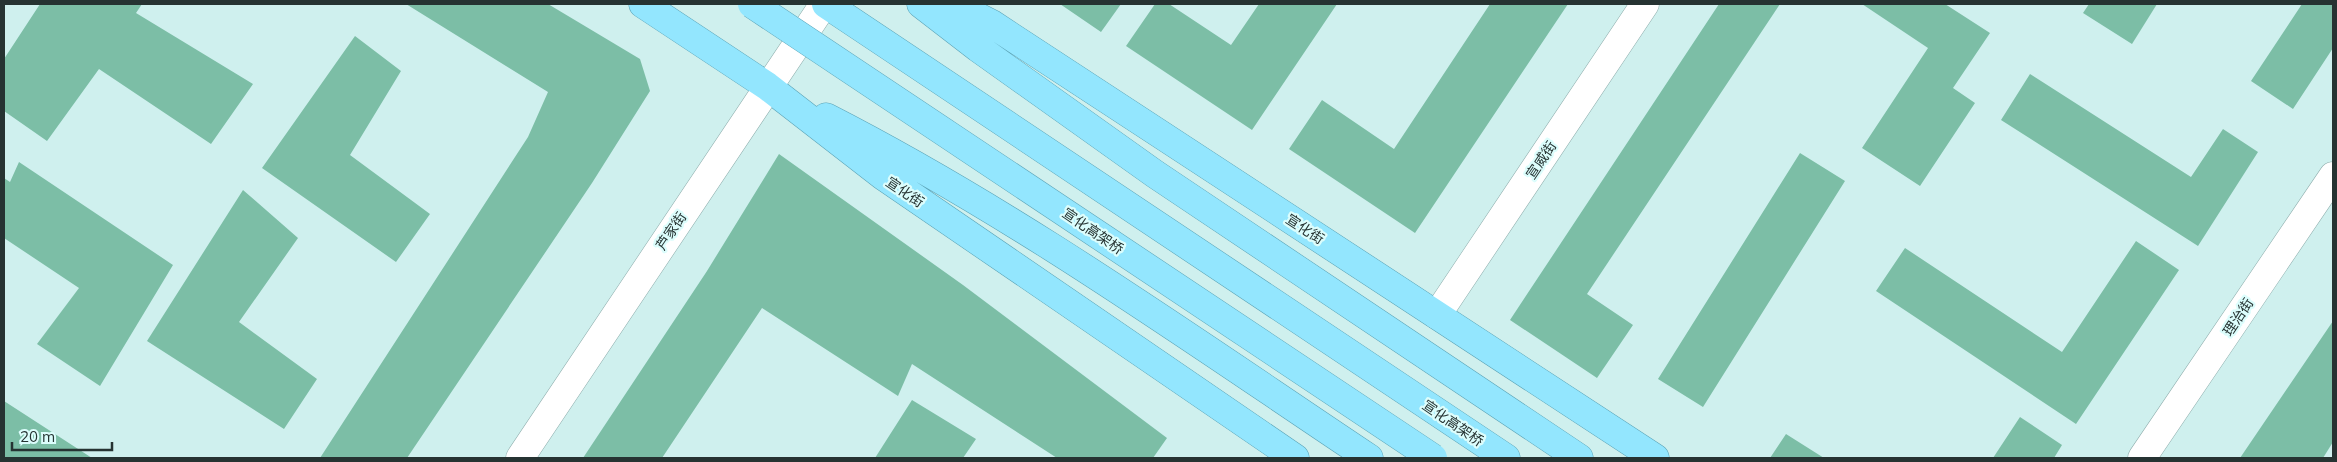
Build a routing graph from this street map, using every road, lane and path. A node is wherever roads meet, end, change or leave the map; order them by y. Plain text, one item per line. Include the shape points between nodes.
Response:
1 (643, 4) edge
2 (752, 4) edge
3 (825, 4) edge
4 (922, 4) edge
5 (953, 4) edge
6 (1645, 4) edge
7 (767, 86) junction
8 (2333, 176) edge
9 (1437, 316) junction
10 (520, 458) edge
11 (1295, 458) edge
12 (1369, 458) edge
13 (1433, 458) edge
14 (1506, 458) edge
15 (1579, 458) edge
16 (1655, 458) edge
17 (2142, 458) edge

1 - 7 highway, 宣化街
2 - 13 highway, 宣化高架桥, bridge
3 - 7 street, 芦家街
3 - 14 highway, 宣化高架桥
4 - 15 highway via 978,48 1155,174
5 - 9 highway, 宣化街 via 992,24
6 - 9 street, 宣威街
7 - 10 street, 芦家街
7 - 11 highway, 宣化街 via 882,176
7 - 12 highway via 900,154 1093,274
8 - 17 street, 理治街
9 - 16 highway, 宣化街

